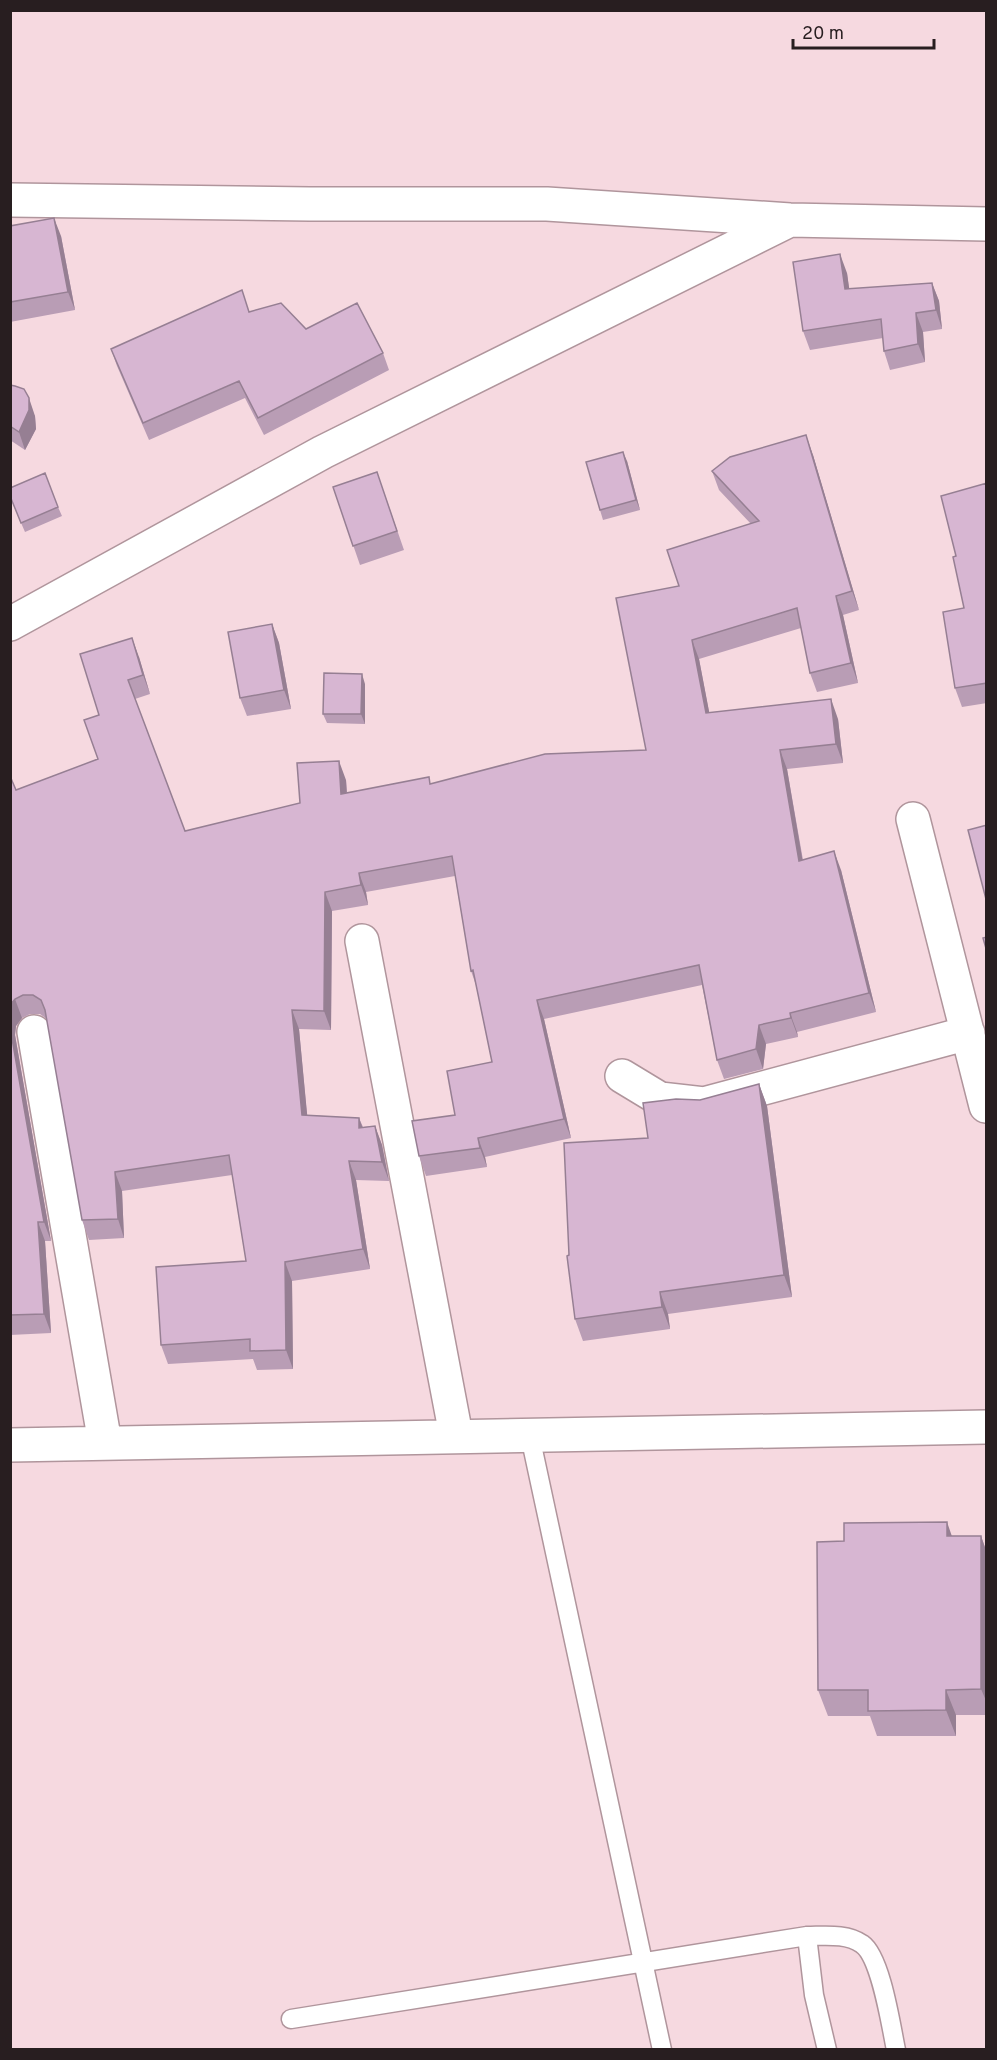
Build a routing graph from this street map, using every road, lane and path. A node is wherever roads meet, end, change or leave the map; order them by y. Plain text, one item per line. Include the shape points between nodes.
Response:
1 (10, 200) edge
2 (790, 220) junction
3 (987, 224) edge
4 (10, 624) edge
5 (913, 819) dead end
6 (362, 941) dead end
7 (34, 1032) dead end
8 (968, 1033) junction
9 (622, 1076) dead end
10 (987, 1106) edge
11 (987, 1427) edge
12 (456, 1435) junction
13 (530, 1436) junction
14 (105, 1443) junction
15 (10, 1445) edge
16 (807, 1936) junction
17 (643, 1964) junction
18 (291, 2019) dead end
19 (662, 2049) edge
20 (827, 2049) edge
21 (896, 2049) edge

1 - 2 street via 547,204
2 - 3 street
2 - 4 street via 323,452
5 - 8 street
6 - 12 street
7 - 14 street
8 - 9 street via 704,1104 660,1099
8 - 10 street
11 - 13 street
12 - 13 street
12 - 14 street
13 - 17 lane
14 - 15 street
16 - 17 lane
16 - 20 lane via 814,1995
16 - 21 lane via 846,1937 863,1944 879,1971
17 - 18 lane
17 - 19 lane

